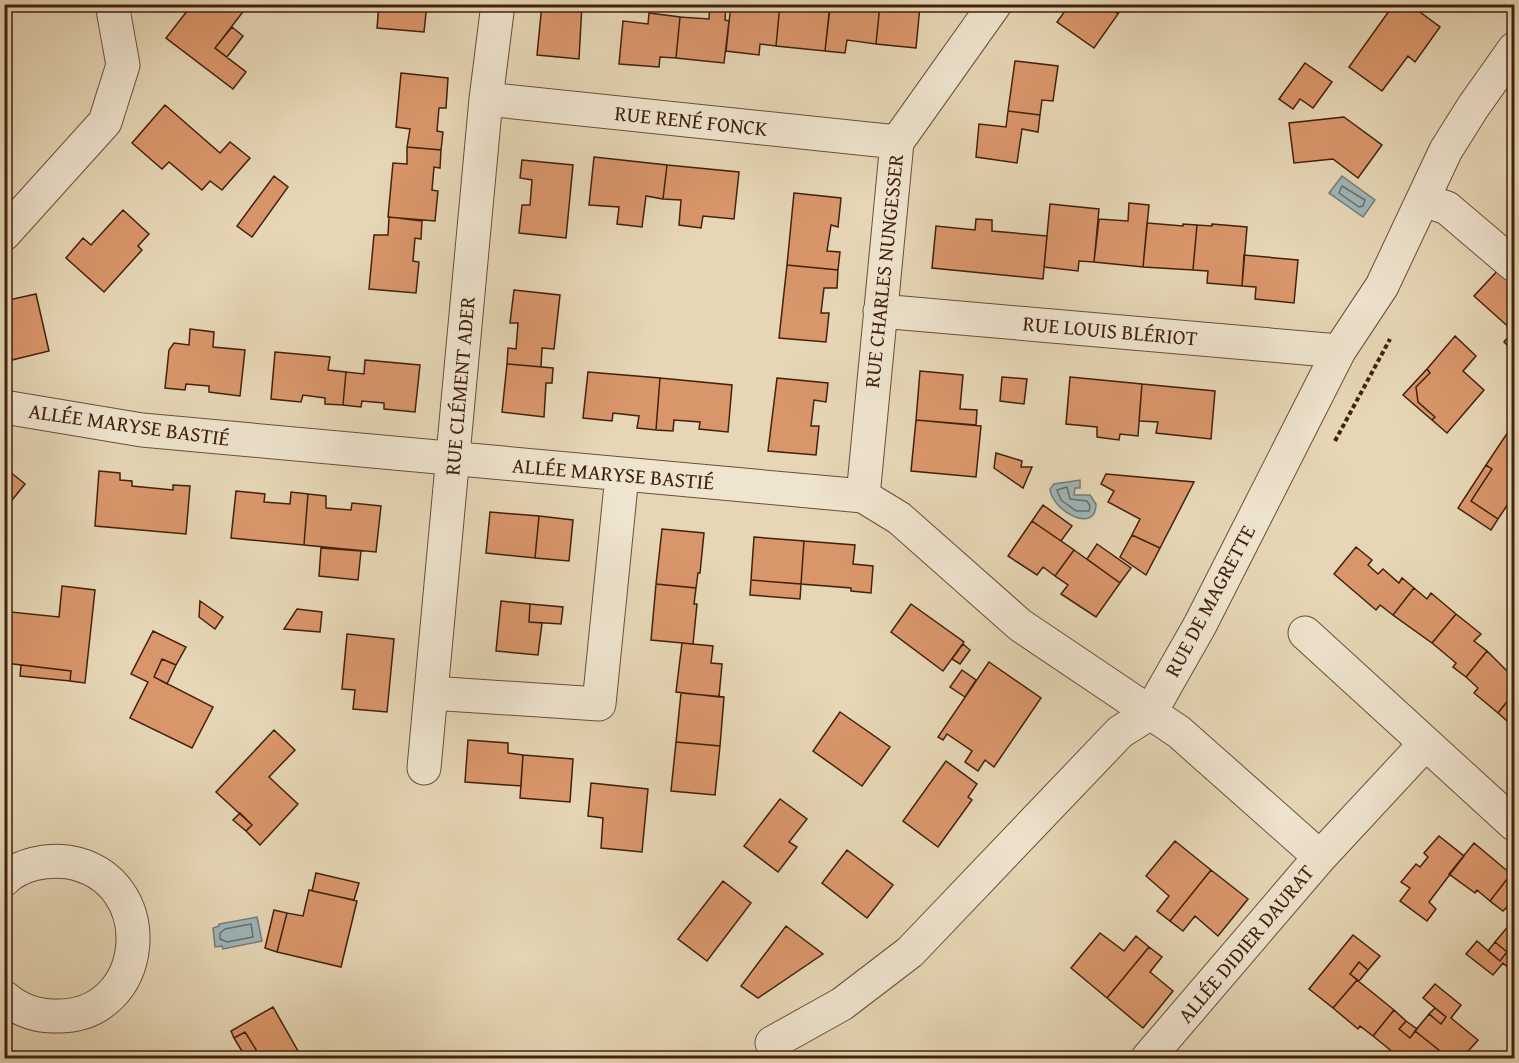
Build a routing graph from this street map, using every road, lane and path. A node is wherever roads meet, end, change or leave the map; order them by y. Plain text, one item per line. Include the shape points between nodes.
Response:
1 (112, 4) edge
2 (498, 4) edge
3 (995, 4) edge
4 (1509, 67) edge
5 (486, 99) junction
6 (897, 142) junction
7 (1424, 200) junction
8 (4, 234) edge
9 (1515, 265) edge
10 (880, 310) junction
11 (1339, 351) junction
12 (4, 407) edge
13 (453, 460) junction
14 (622, 475) junction
15 (863, 496) junction
16 (1305, 633) dead end
17 (431, 693) junction
18 (1150, 713) junction
19 (1425, 744) junction
20 (424, 768) dead end
21 (1515, 824) edge
22 (1320, 857) junction
23 (4, 880) edge
24 (4, 997) edge
25 (772, 1043) dead end
26 (1148, 1059) edge

1 - 8 street via 123,65 105,122
2 - 5 street, RUE CLÉMENT ADER
3 - 6 street, RUE CHARLES NUNGESSER
4 - 7 street, RUE DE MAGRETTE via 1446,150
5 - 6 street, RUE RENÉ FONCK
5 - 13 street, RUE CLÉMENT ADER
6 - 10 street, RUE CHARLES NUNGESSER
7 - 9 street via 1448,208
7 - 11 street, RUE DE MAGRETTE via 1382,286
10 - 11 street, RUE LOUIS BLÉRIOT
10 - 15 street, RUE CHARLES NUNGESSER
11 - 18 street, RUE DE MAGRETTE via 1200,625
12 - 13 street, ALLÉE MARYSE BASTIÉ via 142,430
13 - 14 street, ALLÉE MARYSE BASTIÉ
13 - 17 street, RUE CLÉMENT ADER
14 - 15 street, ALLÉE MARYSE BASTIÉ
14 - 17 street via 598,704
15 - 18 street, ALLÉE MARYSE BASTIÉ via 899,518 1020,625
16 - 19 street
17 - 20 street, RUE CLÉMENT ADER
18 - 22 street, ALLÉE MARYSE BASTIÉ via 1179,732
18 - 25 street, RUE DE MAGRETTE via 1120,732 910,952 842,1005
19 - 21 street
19 - 22 street, ALLÉE DIDIER DAURAT
22 - 26 street, ALLÉE DIDIER DAURAT
23 - 24 street via 31,864 56,860 80,864 102,876 120,894 132,918 134,945 128,971 113,993 92,1009 66,1017 39,1016 14,1006

